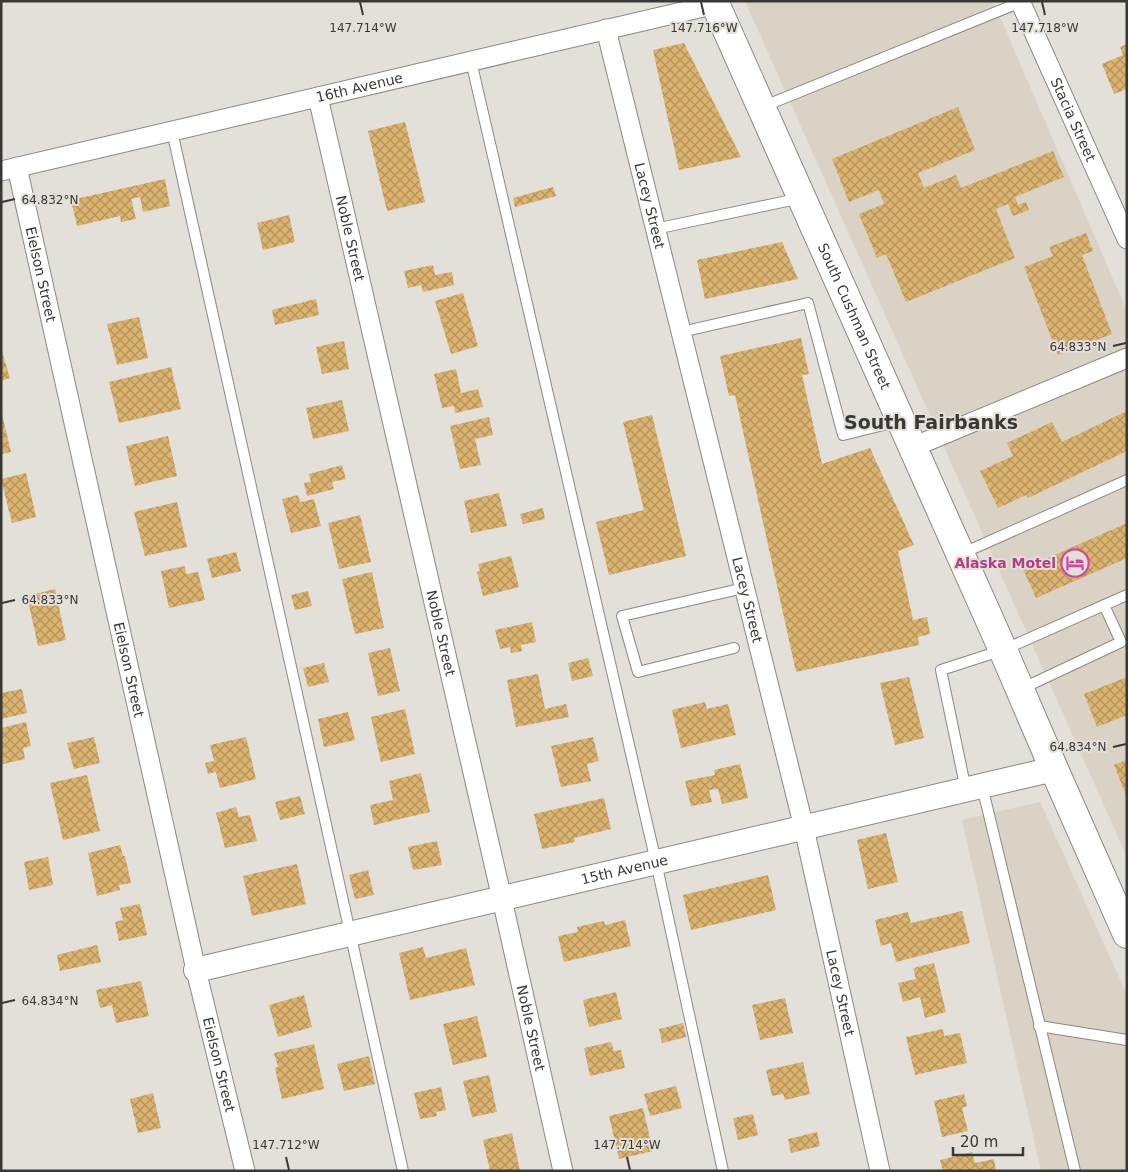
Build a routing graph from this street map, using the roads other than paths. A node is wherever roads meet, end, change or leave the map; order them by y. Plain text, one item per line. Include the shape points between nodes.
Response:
1 (720, 2) edge
2 (1020, 2) edge
3 (606, 29) junction
4 (471, 61) junction
5 (318, 97) junction
6 (762, 108) junction
7 (172, 131) junction
8 (9, 169) edge
9 (802, 198) junction
10 (656, 228) junction
11 (1127, 239) edge
12 (681, 332) junction
13 (1127, 358) edge
14 (901, 420) junction
15 (913, 447) junction
16 (1127, 480) edge
17 (960, 554) junction
18 (744, 588) junction
19 (1127, 594) edge
20 (1104, 605) junction
21 (734, 648) dead end
22 (1003, 650) junction
23 (1020, 689) junction
24 (1054, 769) junction
25 (974, 788) junction
26 (804, 828) junction
27 (656, 862) junction
28 (502, 899) junction
29 (351, 934) junction
30 (1127, 934) edge
31 (196, 970) junction
32 (1040, 1026) junction
33 (1127, 1040) edge
34 (244, 1171) edge
35 (403, 1171) edge
36 (563, 1171) edge
37 (723, 1171) edge
38 (880, 1171) edge
39 (1074, 1171) edge

1 - 3 street, 16th Avenue
1 - 6 main road, South Cushman Street
2 - 6 lane
2 - 11 street, Stacia Street
3 - 4 street, 16th Avenue
3 - 10 street, Lacey Street
4 - 5 street, 16th Avenue
4 - 27 lane
5 - 7 street, 16th Avenue
5 - 28 street, Noble Street
6 - 9 main road, South Cushman Street
7 - 8 street, 16th Avenue
7 - 29 lane
8 - 31 street, Eielson Street
9 - 10 lane
9 - 14 main road, South Cushman Street
10 - 12 street, Lacey Street
12 - 14 lane via 808,303 843,435
12 - 18 street, Lacey Street
13 - 15 street
14 - 15 main road, South Cushman Street
15 - 17 main road, South Cushman Street
16 - 17 lane
17 - 22 main road, South Cushman Street
18 - 21 lane via 622,616 638,672
18 - 26 street, Lacey Street
19 - 20 lane
20 - 22 lane
20 - 23 lane via 1121,642
22 - 23 main road, South Cushman Street
22 - 25 lane via 941,670
23 - 24 main road, South Cushman Street
24 - 25 street, 15th Avenue
24 - 30 main road, South Cushman Street
25 - 26 street, 15th Avenue
25 - 32 lane
26 - 27 street, 15th Avenue
26 - 38 street, Lacey Street
27 - 28 street, 15th Avenue
27 - 37 lane
28 - 29 street, 15th Avenue
28 - 36 street, Noble Street
29 - 31 street, 15th Avenue
29 - 35 lane
31 - 34 street, Eielson Street
32 - 33 lane
32 - 39 lane

